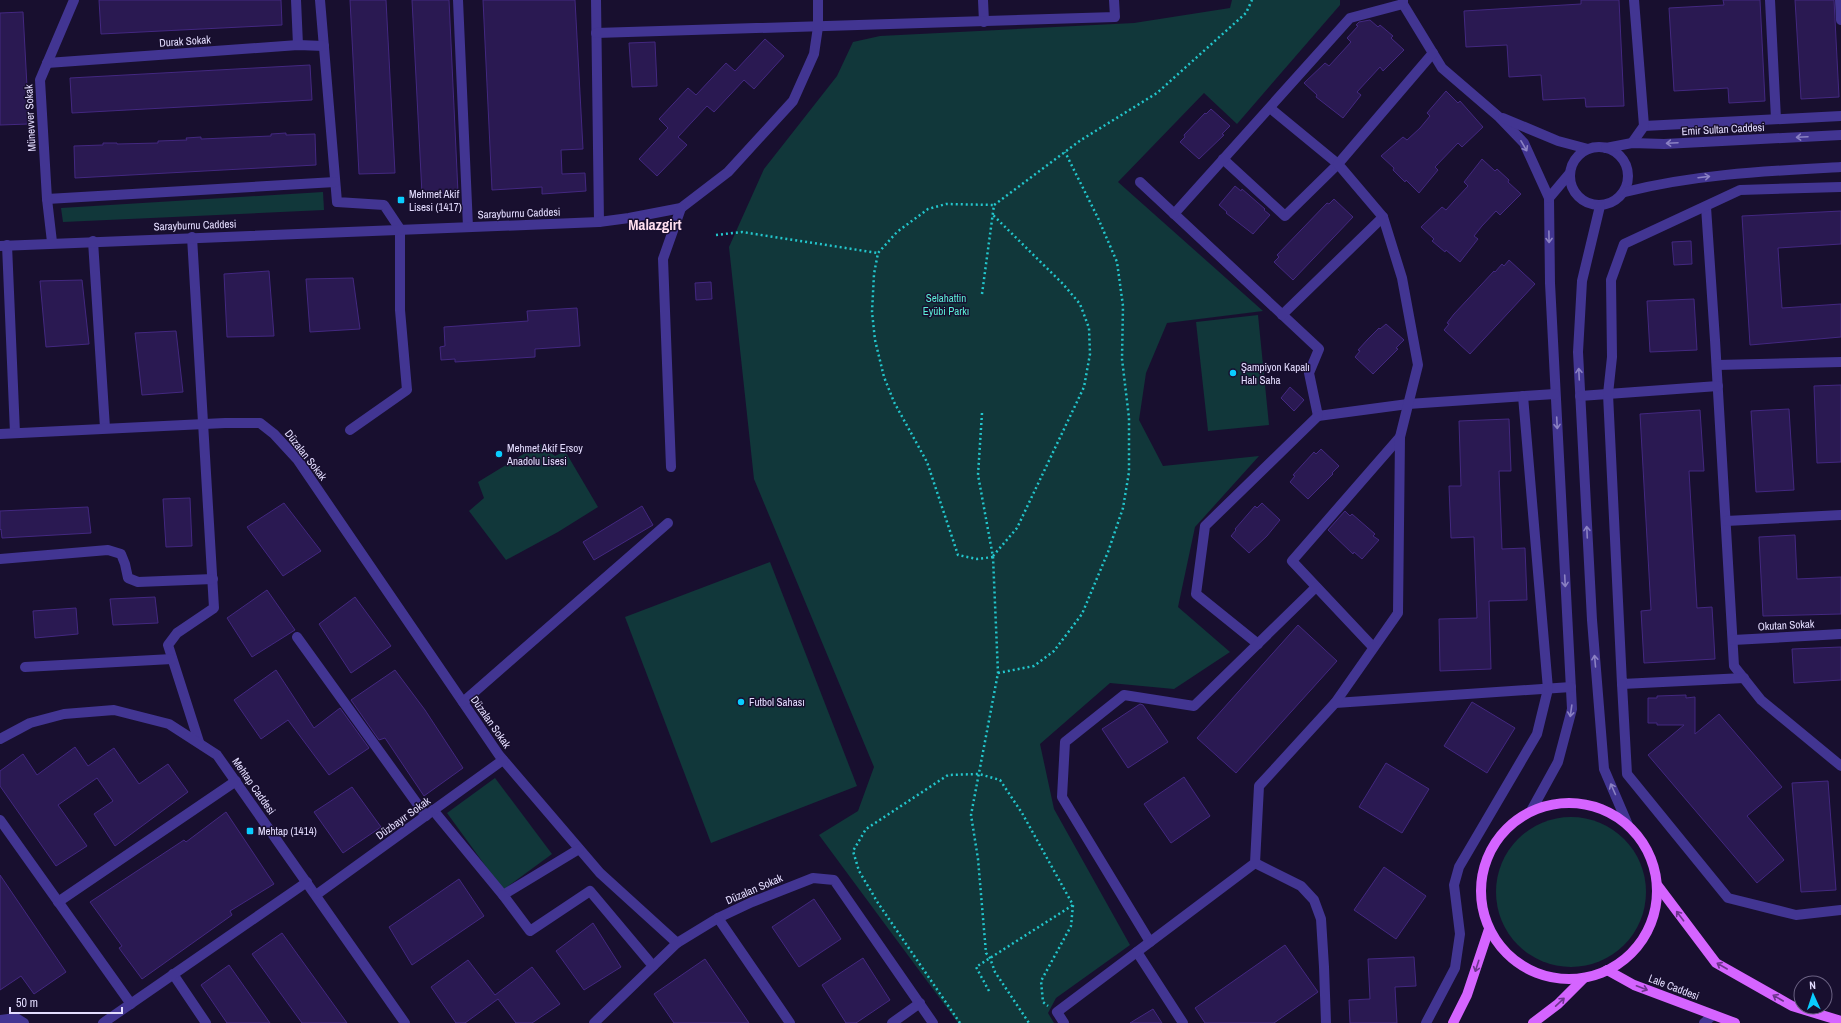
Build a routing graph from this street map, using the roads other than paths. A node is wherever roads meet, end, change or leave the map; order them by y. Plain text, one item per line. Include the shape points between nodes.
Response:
1 (74, 0) edge
2 (296, 0) edge
3 (320, 0) edge
4 (458, 0) edge
5 (596, 0) edge
6 (818, 0) edge
7 (983, 0) edge
8 (1114, 0) edge
9 (1634, 0) edge
10 (1770, 0) edge
11 (1840, 0) edge
12 (1403, 2) edge
13 (1841, 20) edge
14 (984, 22) junction
15 (818, 27) junction
16 (596, 33) junction
17 (298, 45) junction
18 (324, 46) junction
19 (1433, 53) junction
20 (47, 63) junction
21 (1270, 108) junction
22 (1841, 116) edge
23 (1499, 117) junction
24 (1776, 119) junction
25 (1644, 126) junction
26 (1841, 136) edge
27 (1632, 143) junction
28 (1606, 148) junction
29 (1588, 149) junction
30 (1223, 159) junction
31 (1338, 164) junction
32 (1841, 167) edge
33 (1570, 172) junction
34 (335, 182) junction
35 (1140, 182) dead end
36 (1841, 187) edge
37 (1625, 192) junction
38 (1548, 198) junction
39 (47, 199) junction
40 (1600, 206) junction
41 (1706, 207) junction
42 (681, 208) junction
43 (1174, 214) junction
44 (1383, 217) junction
45 (599, 222) junction
46 (468, 227) junction
47 (400, 229) junction
48 (192, 237) junction
49 (93, 241) junction
50 (52, 242) junction
51 (3, 246) edge
52 (1282, 315) junction
53 (1841, 362) edge
54 (1717, 365) junction
55 (1718, 386) junction
56 (1556, 394) junction
57 (1608, 394) junction
58 (1523, 396) junction
59 (1580, 396) junction
60 (1408, 404) junction
61 (1318, 416) junction
62 (203, 424) junction
63 (105, 428) junction
64 (350, 430) dead end
65 (15, 433) junction
66 (0, 434) edge
67 (1400, 437) junction
68 (671, 467) dead end
69 (1841, 515) edge
70 (1726, 521) junction
71 (668, 523) dead end
72 (0, 559) edge
73 (212, 580) junction
74 (1316, 587) junction
75 (1841, 634) edge
76 (297, 637) dead end
77 (1733, 640) junction
78 (1258, 644) junction
79 (1373, 647) junction
80 (172, 659) junction
81 (25, 667) dead end
82 (1744, 678) junction
83 (1622, 684) junction
84 (1571, 687) junction
85 (1548, 689) junction
86 (463, 702) junction
87 (1335, 703) junction
88 (0, 740) edge
89 (199, 742) junction
90 (503, 760) junction
91 (1841, 766) edge
92 (236, 782) junction
93 (1531, 811) junction
94 (430, 813) junction
95 (0, 820) edge
96 (1628, 825) junction
97 (579, 849) junction
98 (1255, 863) junction
99 (307, 882) junction
100 (1658, 886) junction
101 (503, 895) junction
102 (316, 896) junction
103 (58, 902) junction
104 (1841, 910) edge
105 (718, 918) junction
106 (1489, 929) junction
107 (1150, 942) junction
108 (677, 943) junction
109 (1137, 952) junction
110 (653, 966) junction
111 (1607, 970) junction
112 (173, 974) junction
113 (1584, 978) junction
114 (920, 1003) junction
115 (131, 1004) junction
116 (1713, 1015) junction
117 (0, 1020) edge
118 (20, 1020) edge
119 (1841, 1021) edge
120 (103, 1023) edge
121 (206, 1023) edge
122 (405, 1023) edge
123 (594, 1023) edge
124 (790, 1023) edge
125 (892, 1023) edge
126 (933, 1023) edge
127 (1064, 1023) edge
128 (1183, 1023) edge
129 (1326, 1023) edge
130 (1426, 1023) edge
131 (1452, 1023) edge
132 (1533, 1023) edge
133 (1704, 1023) edge
134 (1735, 1023) edge

1 - 20 street, Münevver Sokak
2 - 17 street
3 - 18 street
4 - 46 street
5 - 16 street
6 - 15 street, Sarayburnu Caddesi
7 - 14 street
8 - 14 street via 1115,17
9 - 25 street
10 - 24 street
11 - 13 street
12 - 19 street
12 - 21 street via 1350,18
14 - 15 street
15 - 16 street
15 - 42 street, Sarayburnu Caddesi via 814,54 793,101 728,172
16 - 45 street
17 - 18 street, Durak Sokak
17 - 20 street, Durak Sokak
18 - 34 street
19 - 23 street via 1442,68
19 - 31 street
20 - 39 street, Münevver Sokak via 40,80
21 - 30 street
21 - 31 street
22 - 24 street
23 - 29 street via 1558,141
23 -> 38 street via 1524,143
24 - 25 street
25 - 27 street
26 -> 27 street, Emir Sultan Caddesi via 1664,144
27 - 28 street, Emir Sultan Caddesi
28 - 29 street
28 - 37 street via 1622,157 1627,165 1629,178
29 - 33 street via 1579,155
30 - 31 street via 1285,216
30 - 43 street
31 - 44 street
37 -> 32 street via 1691,178
33 - 38 street
33 - 40 street via 1570,183 1578,196 1590,204
34 - 39 street
34 - 47 street via 337,202 384,205
35 - 43 street
36 - 41 street via 1740,190
37 - 40 street via 1615,201
38 -> 56 street
39 - 50 street, Münevver Sokak
59 -> 40 street via 1578,352 1582,281
41 - 54 street
41 - 57 street via 1624,244 1611,280 1612,357
42 - 45 street, Sarayburnu Caddesi
42 - 68 street via 663,259
43 - 52 street
44 - 52 street
44 - 60 street via 1402,278 1418,365
45 - 46 street, Sarayburnu Caddesi
46 - 47 street, Sarayburnu Caddesi
47 - 48 street, Sarayburnu Caddesi
47 - 64 street via 400,310 407,390
48 - 49 street, Sarayburnu Caddesi
48 - 62 street
49 - 50 street, Sarayburnu Caddesi
49 - 63 street
50 - 51 street, Sarayburnu Caddesi
51 - 65 street
52 - 61 street via 1319,349 1309,374
53 - 54 street
54 - 55 street
55 - 57 street
55 - 70 street
56 - 58 street
56 -> 84 street
57 - 59 street
57 - 83 street
58 - 60 street
58 - 85 street
96 -> 59 street via 1604,769 1592,620
60 - 61 street
60 - 67 street
61 - 78 street via 1205,526 1196,594
62 - 63 street, Düzalan Sokak
62 - 73 street
62 - 86 street, Düzalan Sokak via 260,423 274,434 296,459
63 - 65 street, Düzalan Sokak
65 - 66 street, Düzalan Sokak
67 - 74 street via 1292,561
67 - 79 street via 1398,612
69 - 70 street
70 - 77 street
71 - 86 street
72 - 73 street via 108,550 120,554 128,578 138,582
73 - 80 street via 214,608 177,633 168,645
74 - 78 street
74 - 79 street
75 - 77 street, Okutan Sokak
76 - 94 street
77 - 82 street via 1734,666
78 - 107 street via 1194,706 1124,695 1066,742 1062,797
79 - 87 street
80 - 81 street
80 - 89 street
82 - 83 street
82 - 91 street via 1761,700
83 - 104 street via 1627,774 1728,898 1796,915
84 - 85 street
84 -> 93 street via 1572,709 1558,762
85 - 87 street
85 - 130 street via 1537,734 1459,867 1454,885 1460,934 1455,968
86 - 90 street, Düzalan Sokak
87 - 98 street via 1259,786
88 - 89 street, Mehtap Caddesi via 30,723 64,714 114,710 169,724
89 - 92 street, Mehtap Caddesi via 217,755
90 - 94 street, Düzbayır Sokak
90 - 97 street, Düzalan Sokak
92 - 99 street, Mehtap Caddesi
92 - 103 street
93 - 96 main road via 1556,803 1582,803 1607,811
93 - 106 main road via 1508,827 1492,849 1482,875 1482,902
94 - 101 street
94 - 102 street, Düzbayır Sokak
95 - 103 street
96 - 100 main road via 1644,843 1653,863
97 - 101 street
97 - 108 street, Düzalan Sokak via 600,873
98 - 107 street
98 - 129 street via 1301,886 1314,900 1321,919
99 - 102 street, Mehtap Caddesi
99 - 112 street
100 - 111 main road via 1655,912 1645,936 1629,956
119 -> 100 main road via 1792,1006 1716,963
101 - 110 street via 530,931 590,891
102 - 122 street, Mehtap Caddesi
103 - 115 street
105 - 108 street, Düzalan Sokak
105 - 114 street, Düzalan Sokak via 813,878 834,880
105 - 124 street
106 - 113 main road via 1502,948 1519,963 1539,974 1561,978
106 -> 131 main road via 1467,995
107 - 109 street
108 - 110 street
109 - 127 street via 1057,1012
109 - 128 street
110 - 123 street
111 - 113 main road
111 -> 116 main road, Lale Caddesi via 1634,985
112 - 115 street
112 - 121 street
132 -> 113 main road via 1558,1004
114 - 125 street
114 - 126 street, Düzalan Sokak
115 - 120 street
116 - 133 street
116 - 134 main road, Lale Caddesi
117 - 118 street

